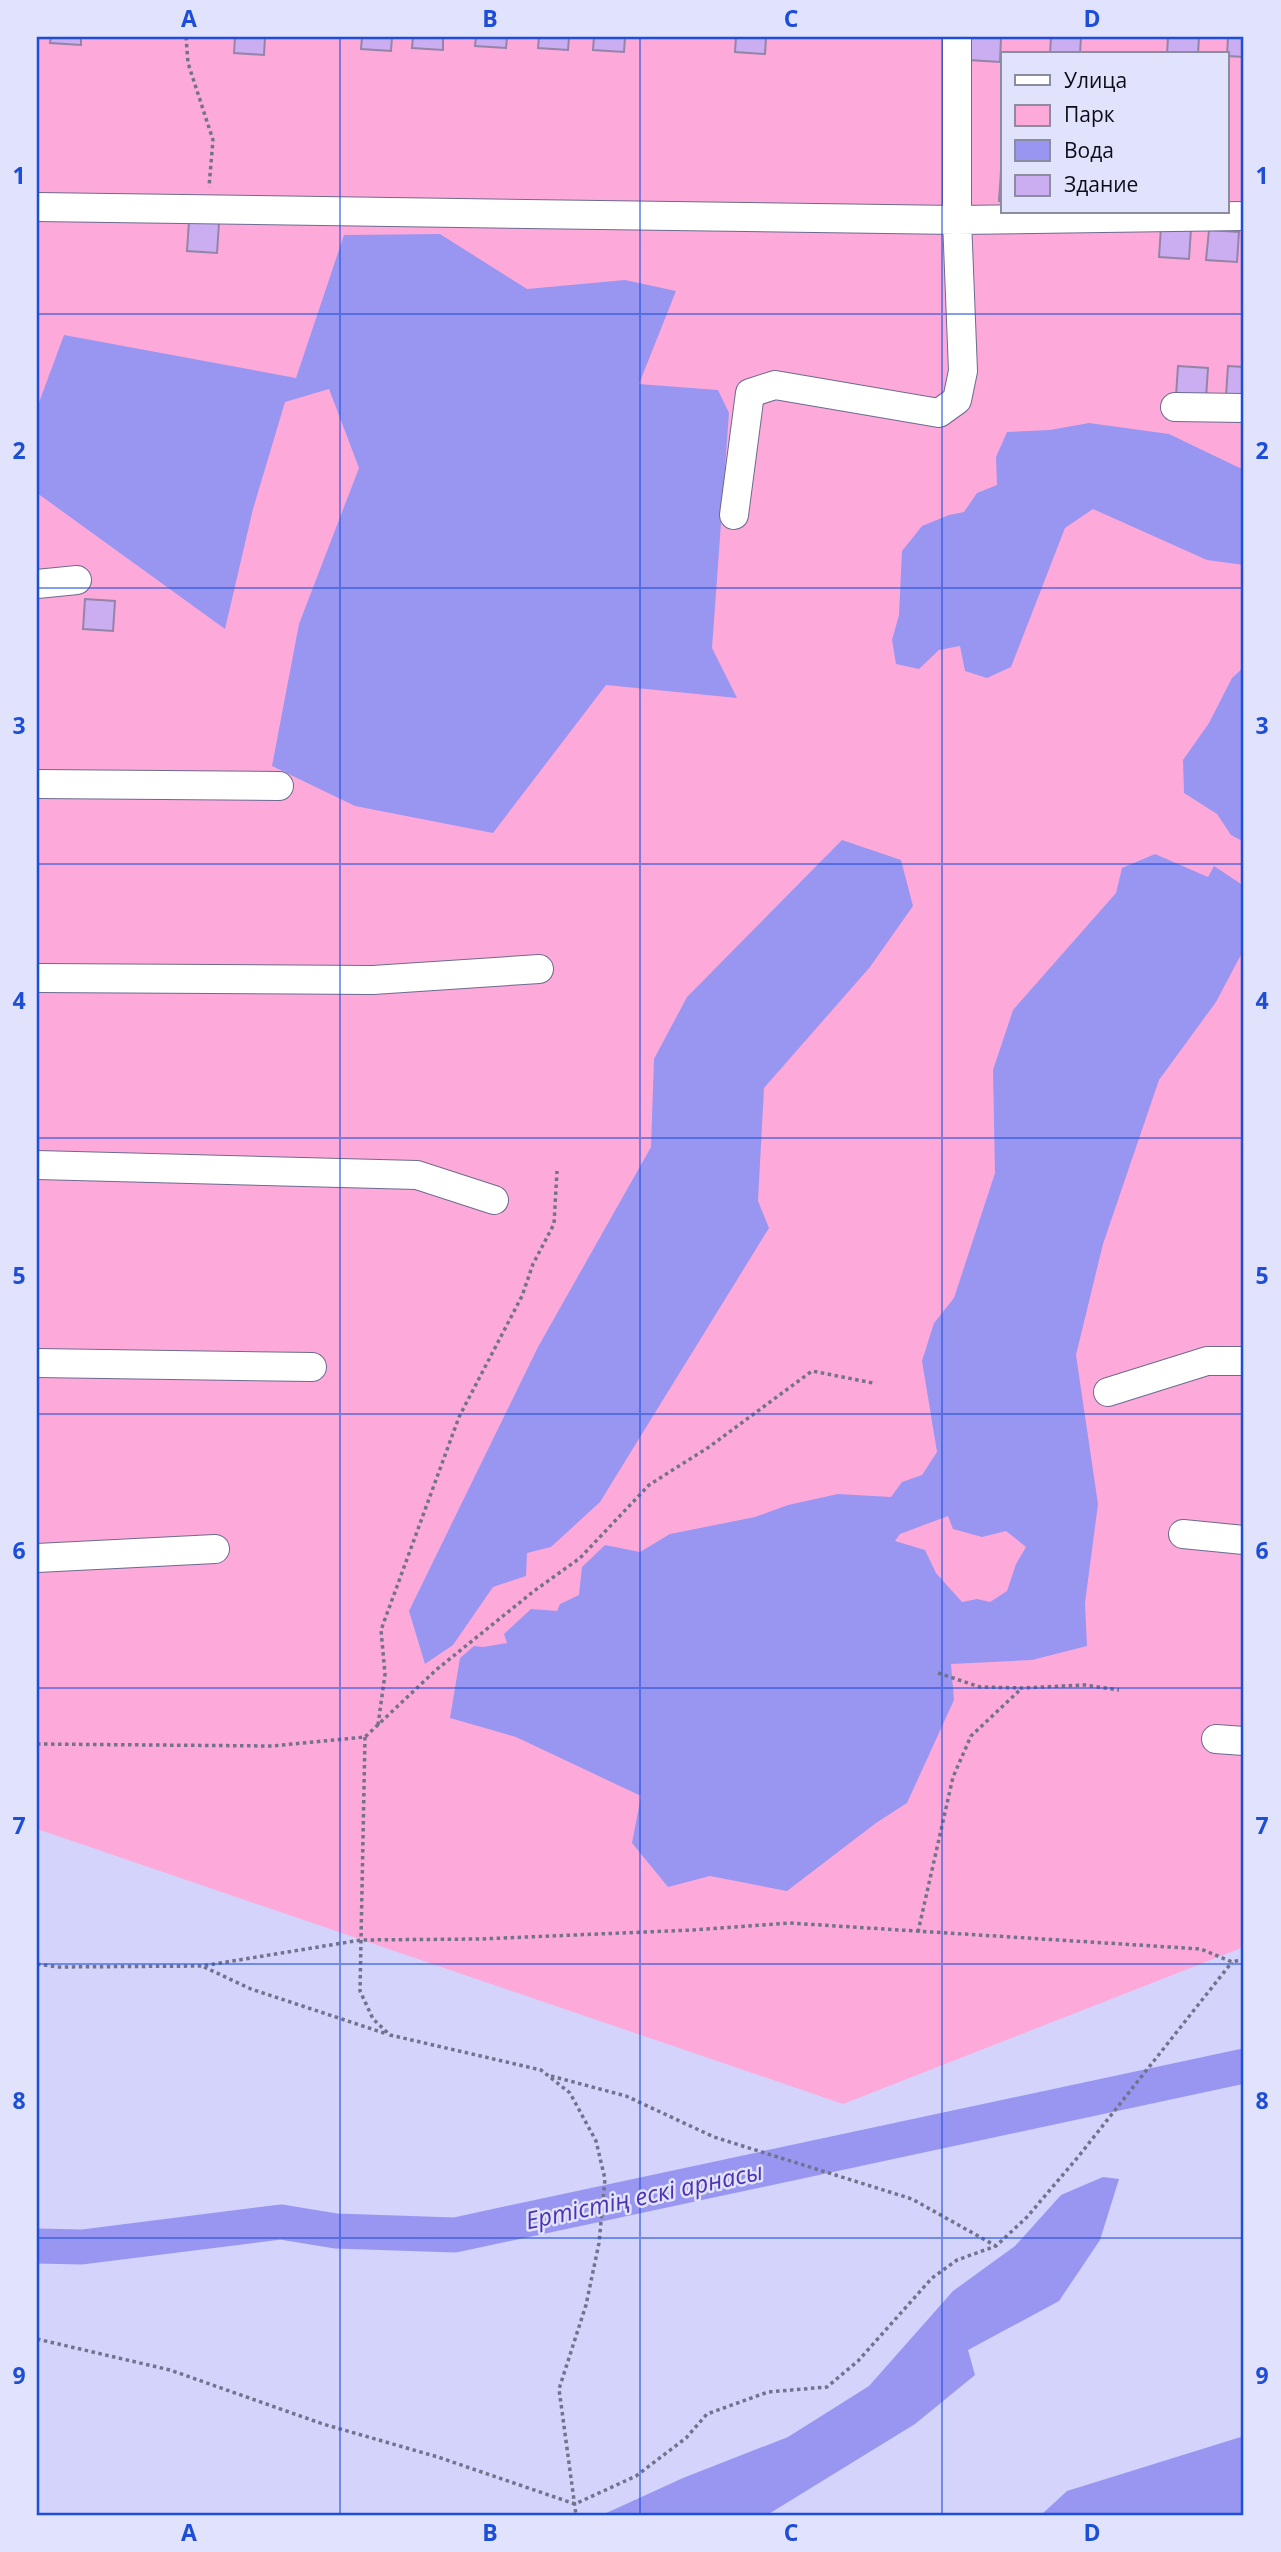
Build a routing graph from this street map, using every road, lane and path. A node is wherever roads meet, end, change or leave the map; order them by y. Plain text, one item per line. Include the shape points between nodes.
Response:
1 (186, 37) edge
2 (957, 37) edge
3 (37, 207) edge
4 (207, 210) junction
5 (1244, 216) edge
6 (957, 220) junction
7 (1175, 407) dead end
8 (1244, 408) edge
9 (734, 515) dead end
10 (77, 580) dead end
11 (37, 584) edge
12 (37, 784) edge
13 (279, 786) dead end
14 (539, 969) dead end
15 (37, 978) edge
16 (37, 1165) edge
17 (557, 1171) dead end
18 (494, 1200) dead end
19 (1244, 1361) edge
20 (37, 1363) edge
21 (312, 1367) dead end
22 (873, 1383) dead end
23 (1108, 1392) dead end
24 (1183, 1534) dead end
25 (1244, 1540) edge
26 (215, 1549) dead end
27 (37, 1558) edge
28 (938, 1673) dead end
29 (1022, 1688) junction
30 (1119, 1690) dead end
31 (377, 1727) junction
32 (365, 1737) junction
33 (1216, 1739) dead end
34 (1244, 1741) edge
35 (37, 1744) edge
36 (918, 1933) junction
37 (361, 1940) junction
38 (1244, 1959) edge
39 (1232, 1962) junction
40 (37, 1964) edge
41 (202, 1966) junction
42 (390, 2035) junction
43 (549, 2076) junction
44 (996, 2246) junction
45 (37, 2339) edge
46 (575, 2504) junction
47 (576, 2515) edge

1 - 4 path via 188,63 213,140
2 - 6 street
3 - 4 street
4 - 6 street
5 - 6 street
6 - 9 street via 963,371 957,400 939,413 775,385 750,393
7 - 8 street
10 - 11 street
12 - 13 street
14 - 15 street via 373,980
16 - 18 street via 417,1175
17 - 31 path via 554,1224 459,1417 381,1630 385,1674
19 - 23 street via 1206,1361
20 - 21 street
22 - 31 path via 812,1371 649,1485 580,1558 436,1670
24 - 25 street
26 - 27 street
28 - 29 path via 980,1688
29 - 30 path via 1085,1685
29 - 36 path via 971,1736 953,1777
31 - 32 path
32 - 35 path via 272,1746
32 - 37 path
33 - 34 street
36 - 37 path via 789,1923 480,1939
36 - 39 path via 1201,1949
37 - 41 path
37 - 42 path via 360,1991 373,2019
38 - 39 path
39 - 44 path via 1078,2157
40 - 41 path
41 - 42 path via 251,1989
42 - 43 path via 541,2070
43 - 44 path via 625,2096 715,2137 912,2199
43 - 46 path via 570,2093 596,2141 605,2179 599,2243 586,2305 559,2389
44 - 46 path via 957,2260 932,2278 858,2361 827,2387 768,2392 707,2414 686,2438 636,2476
45 - 46 path via 170,2370
46 - 47 path

